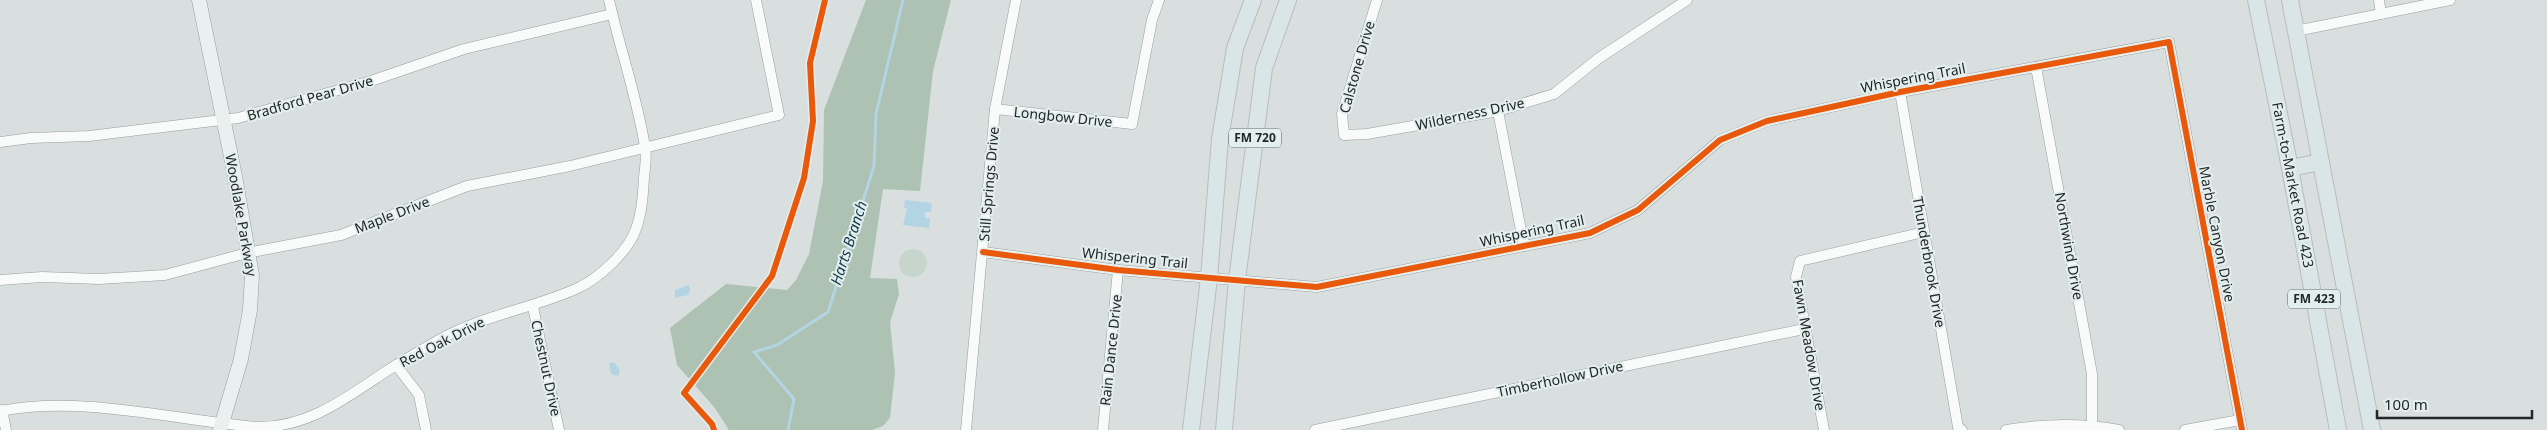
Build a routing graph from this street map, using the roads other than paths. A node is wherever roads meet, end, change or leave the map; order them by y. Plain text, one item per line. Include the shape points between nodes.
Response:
1 (199, 0) edge
2 (609, 0) edge
3 (756, 0) edge
4 (1016, 0) edge
5 (1159, 0) edge
6 (1253, 0) edge
7 (1288, 0) edge
8 (1377, 0) edge
9 (2256, 0) edge
10 (2290, 0) edge
11 (2379, 0) edge
12 (2450, 0) edge
13 (1687, 1) edge
14 (612, 14) junction
15 (2381, 14) junction
16 (2296, 30) junction
17 (2169, 42) joint
18 (2036, 67) junction
19 (1900, 92) junction
20 (995, 109) junction
21 (1498, 111) junction
22 (223, 119) junction
23 (1344, 135) joint
24 (0, 142) edge
25 (646, 149) junction
26 (2321, 162) junction
27 (2290, 168) junction
28 (1924, 232) junction
29 (1524, 246) junction
30 (983, 252) junction
31 (247, 254) junction
32 (1118, 270) junction
33 (1209, 278) junction
34 (0, 280) edge
35 (1237, 280) junction
36 (532, 306) junction
37 (1804, 329) junction
38 (396, 365) junction
39 (1, 411) edge
40 (2092, 425) junction
41 (2241, 425) edge
42 (221, 427) edge
43 (6, 430) edge
44 (426, 430) edge
45 (559, 430) edge
46 (966, 430) edge
47 (1103, 430) edge
48 (1191, 430) edge
49 (1224, 430) edge
50 (1315, 430) edge
51 (1824, 430) edge
52 (1962, 430) edge
53 (2006, 430) edge
54 (2119, 430) edge
55 (2185, 430) edge
56 (2338, 430) edge
57 (2372, 430) edge

1 - 22 street, Woodlake Parkway
2 - 14 street, Red Oak Drive
3 - 25 street, Maple Drive via 779,115
4 - 20 street, Still Springs Drive
5 - 20 street, Longbow Drive via 1152,20 1132,124
6 - 33 main road via 1235,48 1220,139
7 - 35 main road, FM 720 via 1264,68
8 - 23 street, Calstone Drive via 1342,114
9 - 27 main road, Farm-to-Market Road 423 / FM 423
10 - 16 main road, FM 423
11 - 15 street
12 - 15 street
13 - 21 street, Wilderness Drive via 1598,58 1554,94
14 - 22 street, Bradford Pear Drive via 464,49 371,81 238,118
14 - 25 street, Red Oak Drive
15 - 16 street
16 - 26 main road, FM 423
17 - 18 street, Whispering Trail
17 - 41 street, Marble Canyon Drive
18 - 19 street, Whispering Trail
18 - 40 street, Northwind Drive via 2092,374
19 - 28 street, Thunderbrook Drive
19 - 29 street, Whispering Trail via 1767,121 1720,140 1638,210 1590,233
20 - 30 street, Still Springs Drive
21 - 23 street, Wilderness Drive via 1367,134
21 - 29 street
22 - 24 street, Bradford Pear Drive via 89,136
22 - 31 street, Woodlake Parkway
25 - 31 street, Maple Drive via 467,186 341,235
25 - 36 street, Red Oak Drive via 642,205 635,232 626,245 608,265 580,287
26 - 27 main road
26 - 57 main road, FM 423
27 - 56 main road, Farm-to-Market Road 423 / FM 423
28 - 37 street, Fawn Meadow Drive via 1800,261 1796,277
28 - 52 street, Thunderbrook Drive via 1958,427
29 - 35 street, Whispering Trail via 1317,287
30 - 32 street, Whispering Trail
30 - 46 street, Still Springs Drive
31 - 34 street, Maple Drive via 165,275 99,279 42,276
31 - 42 street, Woodlake Parkway via 252,275 250,310 241,359
32 - 33 street, Whispering Trail
32 - 47 street, Rain Dance Drive
33 - 35 street, Whispering Trail
33 - 48 main road
35 - 49 main road, FM 720
36 - 38 street, Red Oak Drive via 466,326
36 - 45 street, Chestnut Drive
37 - 50 street, Timberhollow Drive
37 - 51 street, Fawn Meadow Drive
38 - 42 street, Red Oak Drive via 310,418 273,428
38 - 44 street via 419,395
39 - 42 street, Red Oak Drive via 54,406 118,410
39 - 43 street
40 - 53 street
40 - 54 street
41 - 55 street

